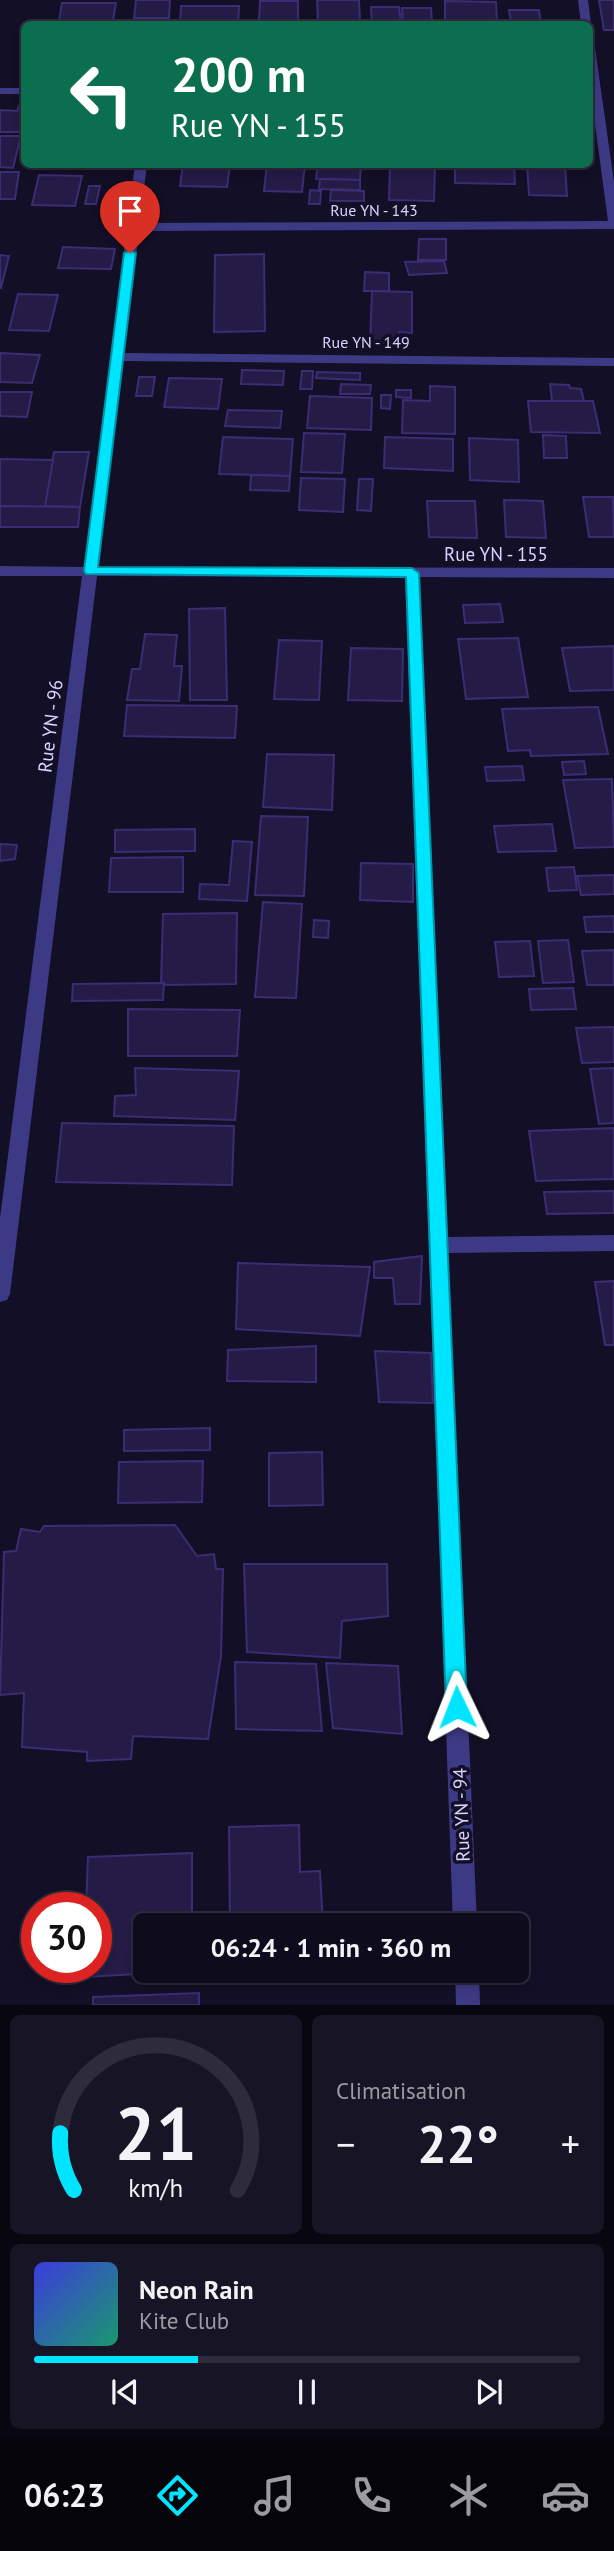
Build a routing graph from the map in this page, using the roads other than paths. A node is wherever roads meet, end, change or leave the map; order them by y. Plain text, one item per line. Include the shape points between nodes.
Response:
1 (583, 0) edge
2 (586, 21) edge
3 (0, 90) edge
4 (21, 91) edge
5 (593, 91) edge
6 (140, 168) edge
7 (614, 225) edge
8 (133, 227) junction
9 (117, 358) junction
10 (614, 362) edge
11 (0, 571) edge
12 (90, 571) junction
13 (412, 573) junction
14 (614, 573) edge
15 (614, 1243) edge
16 (439, 1245) junction
17 (0, 1294) edge
18 (465, 1913) edge
19 (467, 1983) edge
20 (468, 2005) edge

1 - 2 street
3 - 4 street
5 - 7 street
6 - 8 street, Rue YN - 96
7 - 8 street, Rue YN - 143
8 - 9 street, Rue YN - 96
9 - 10 street, Rue YN - 149
9 - 12 street, Rue YN - 96
11 - 12 street, Rue YN - 155
12 - 13 street, Rue YN - 155
12 - 17 street, Rue YN - 96
13 - 14 street, Rue YN - 155
13 - 16 street, Rue YN - 94
15 - 16 street
16 - 18 street, Rue YN - 94
19 - 20 street

